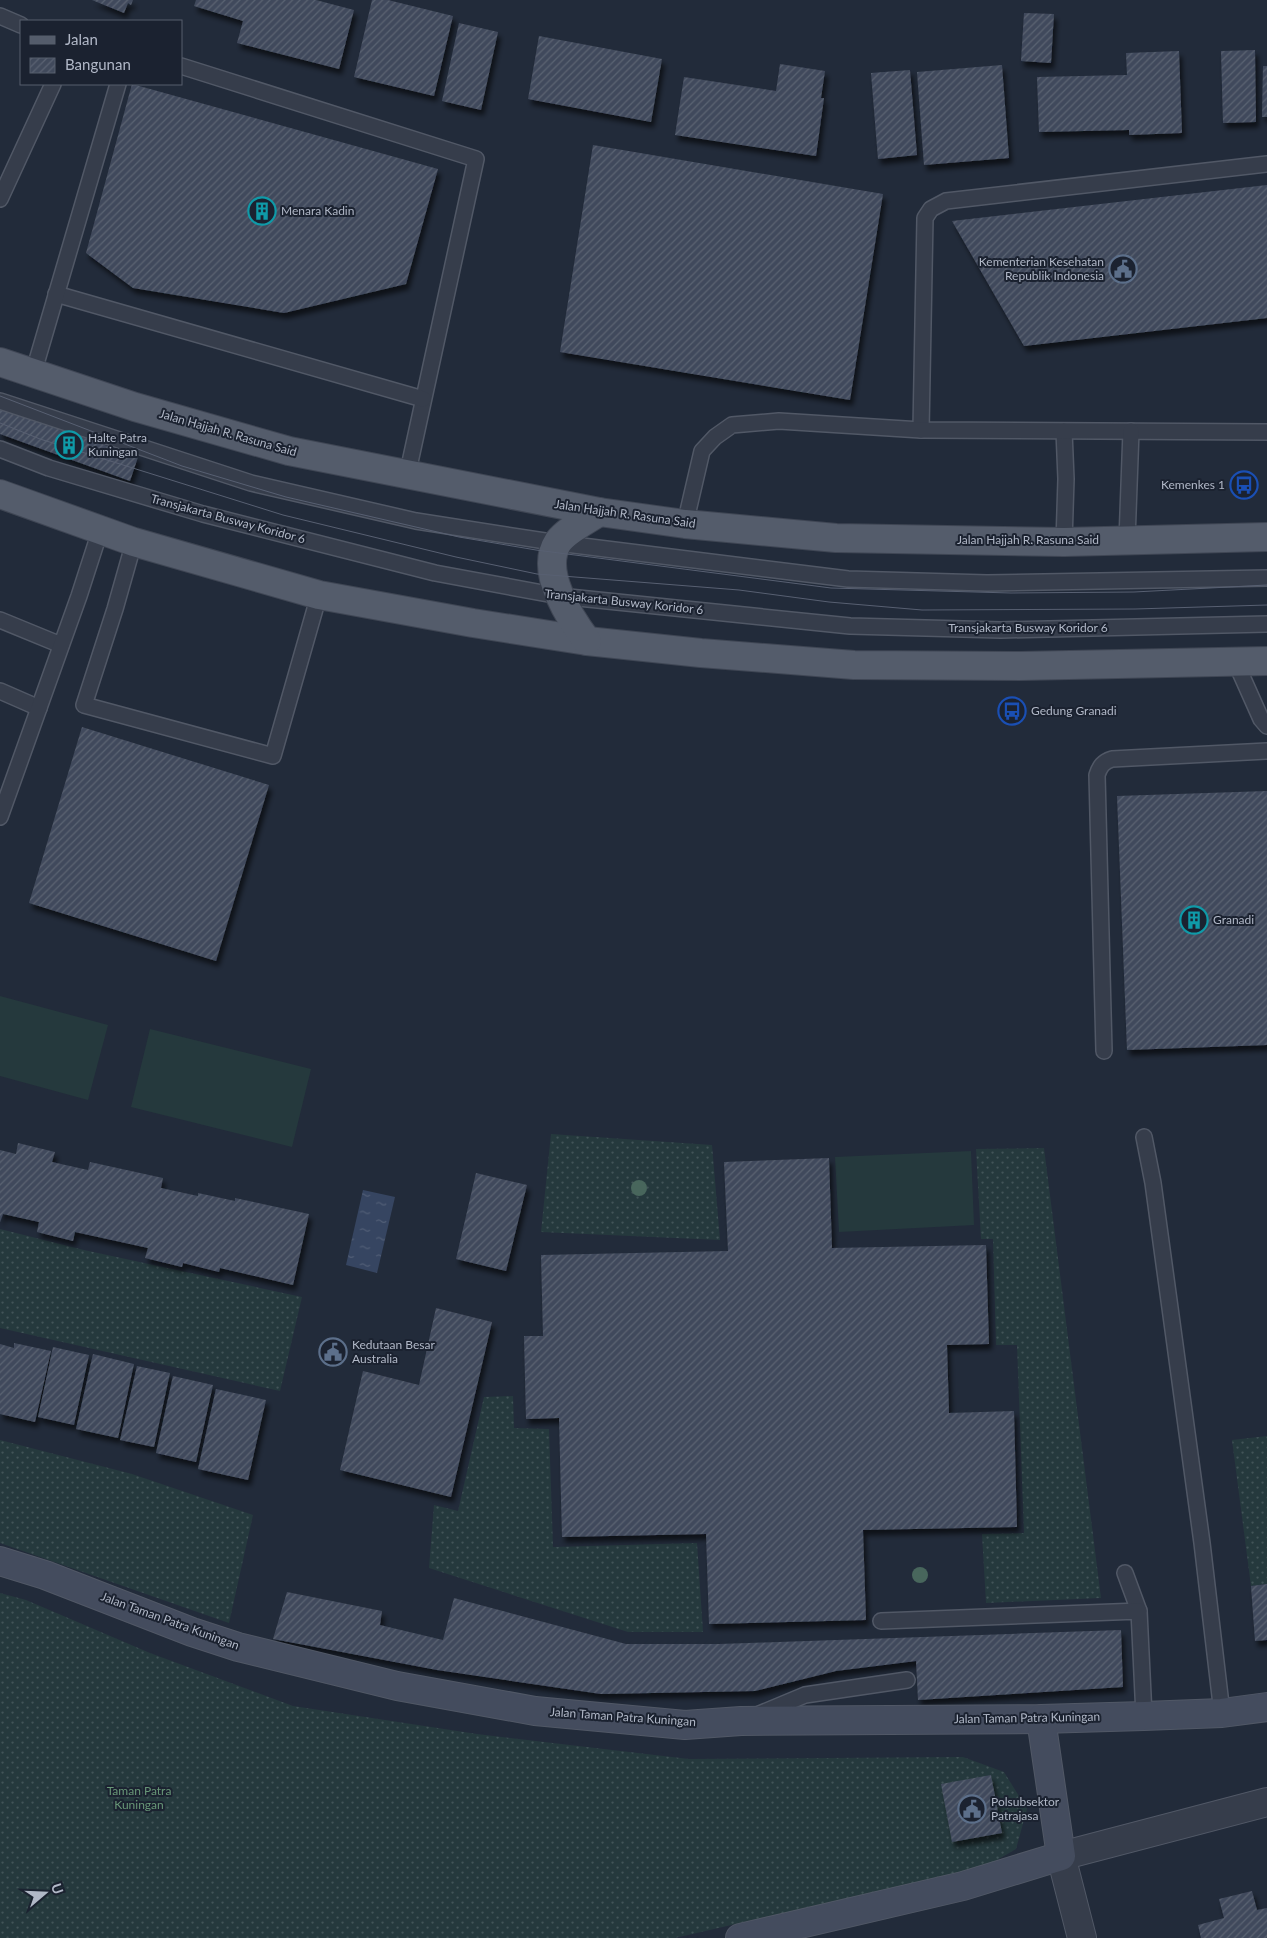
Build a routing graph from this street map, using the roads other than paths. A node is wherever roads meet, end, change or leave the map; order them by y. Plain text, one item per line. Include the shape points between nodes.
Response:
1 (0, 16) edge
2 (20, 25) edge
3 (182, 66) edge
4 (53, 85) edge
5 (118, 85) edge
6 (1267, 164) edge
7 (0, 199) edge
8 (56, 294) junction
9 (0, 362) edge
10 (33, 374) junction
11 (423, 399) junction
12 (0, 402) edge
13 (921, 430) junction
14 (1064, 431) junction
15 (1131, 432) junction
16 (1267, 432) edge
17 (0, 449) edge
18 (406, 476) junction
19 (0, 494) edge
20 (599, 512) junction
21 (685, 524) junction
22 (100, 531) junction
23 (1267, 537) edge
24 (1127, 540) junction
25 (134, 542) junction
26 (1064, 542) junction
27 (558, 543) junction
28 (1267, 578) edge
29 (319, 595) junction
30 (559, 596) junction
31 (0, 620) edge
32 (1267, 624) edge
33 (587, 641) junction
34 (62, 645) junction
35 (1267, 661) edge
36 (1236, 662) junction
37 (0, 691) edge
38 (39, 708) junction
39 (1267, 726) edge
40 (1267, 751) edge
41 (0, 817) edge
42 (1104, 1051) dead end
43 (1144, 1137) dead end
44 (0, 1561) edge
45 (1125, 1572) dead end
46 (1139, 1611) junction
47 (881, 1621) dead end
48 (907, 1680) dead end
49 (1267, 1707) edge
50 (1222, 1713) junction
51 (1144, 1716) junction
52 (1041, 1719) junction
53 (741, 1721) junction
54 (1267, 1802) edge
55 (1061, 1856) junction
56 (740, 1938) edge
57 (1082, 1938) edge

1 - 2 lane
3 - 11 lane via 476,159
4 - 7 lane
5 - 8 lane
6 - 13 lane via 938,204 925,218
8 - 10 lane
8 - 11 lane
9 - 10 main road, Jalan Hajjah R. Rasuna Said
10 - 18 main road, Jalan Hajjah R. Rasuna Said via 135,408 289,451
11 - 18 lane
12 - 27 lane via 251,483 416,521
13 - 14 lane
13 - 21 lane via 779,420 732,425 702,451
14 - 15 lane
14 - 26 lane
15 - 16 lane
15 - 24 lane
17 - 30 lane, Transjakarta Busway Koridor 6 via 49,468 203,514 435,573
18 - 20 main road, Jalan Hajjah R. Rasuna Said
19 - 22 main road
20 - 21 main road, Jalan Hajjah R. Rasuna Said
20 - 27 main road
21 - 26 main road, Jalan Hajjah R. Rasuna Said via 836,538
22 - 25 main road
22 - 34 lane
23 - 24 main road, Jalan Hajjah R. Rasuna Said
24 - 26 main road, Jalan Hajjah R. Rasuna Said
25 - 29 main road
25 - 29 lane via 84,705 273,756
27 - 28 lane via 848,579 987,583
27 - 30 main road via 552,562
29 - 33 main road
30 - 32 lane, Transjakarta Busway Koridor 6 via 850,626 1000,630
30 - 33 main road
31 - 34 lane
33 - 36 main road via 854,665
34 - 38 lane
35 - 36 main road
36 - 39 lane
37 - 38 lane
38 - 41 lane
40 - 42 lane via 1112,759 1099,766
43 - 50 lane via 1202,1543
44 - 53 street, Jalan Taman Patra Kuningan via 228,1644 397,1686 535,1711 685,1724
45 - 46 lane
46 - 47 lane
46 - 51 lane
48 - 53 lane via 805,1695
49 - 50 street, Jalan Taman Patra Kuningan
50 - 51 street, Jalan Taman Patra Kuningan
51 - 52 street, Jalan Taman Patra Kuningan
52 - 53 street, Jalan Taman Patra Kuningan
52 - 55 street
54 - 55 street
55 - 56 street via 964,1886
55 - 57 street

